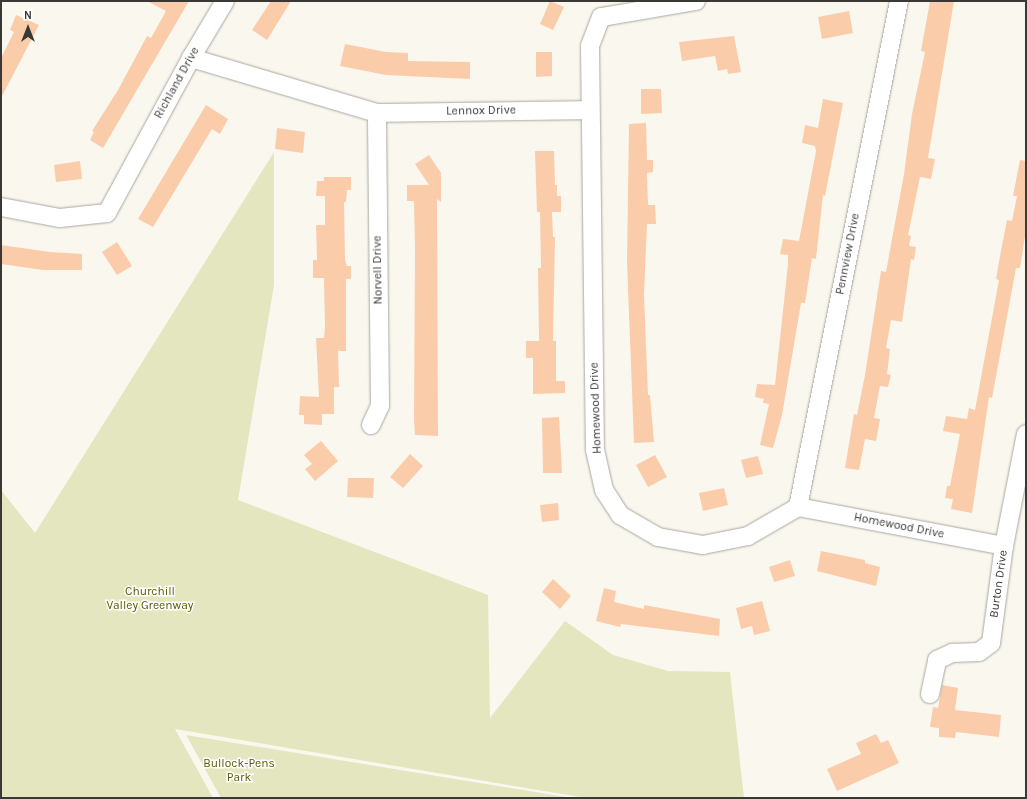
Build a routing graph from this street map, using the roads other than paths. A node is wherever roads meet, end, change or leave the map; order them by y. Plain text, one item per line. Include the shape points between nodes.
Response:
1 (225, 1) edge
2 (696, 1) edge
3 (899, 1) edge
4 (191, 58) junction
5 (589, 110) junction
6 (377, 113) junction
7 (1, 207) edge
8 (371, 425) dead end
9 (1026, 434) edge
10 (798, 507) junction
11 (1004, 546) junction
12 (930, 694) dead end

1 - 4 street, Richland Drive
2 - 5 street via 601,17 590,46
3 - 10 street, Pennview Drive
4 - 6 street, Lennox Drive
4 - 7 street, Richland Drive via 107,213 60,218
5 - 6 street, Lennox Drive
5 - 10 street, Homewood Drive via 596,450 604,490 620,515 658,537 703,545 748,536
6 - 8 street, Norvell Drive via 380,406
9 - 11 street, Burton Drive
10 - 11 street, Homewood Drive
11 - 12 street, Burton Drive via 991,643 979,652 952,653 937,660

